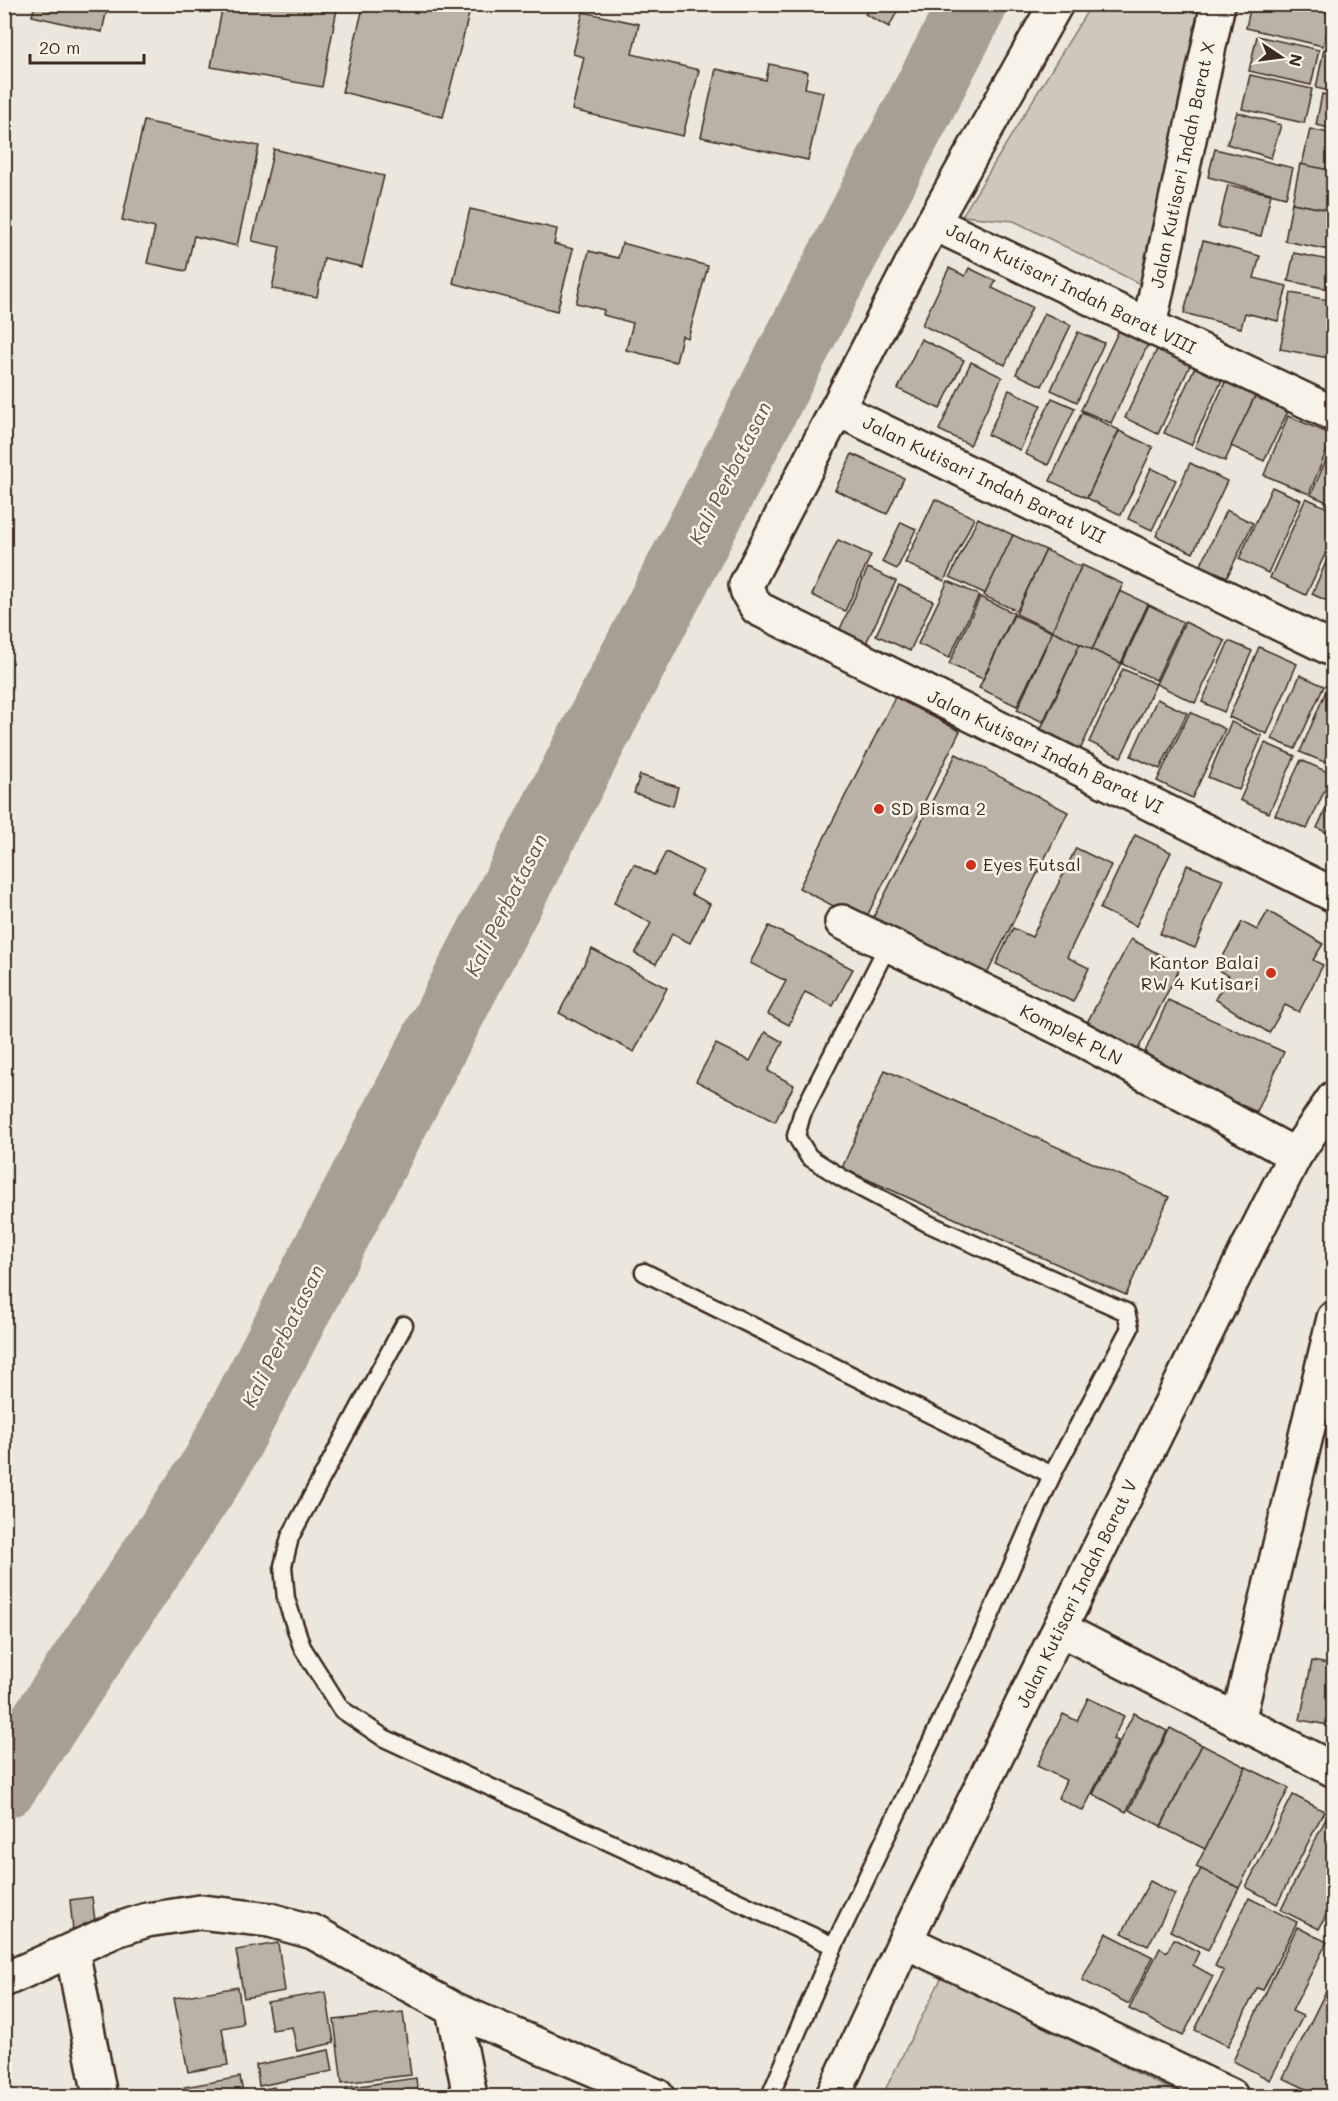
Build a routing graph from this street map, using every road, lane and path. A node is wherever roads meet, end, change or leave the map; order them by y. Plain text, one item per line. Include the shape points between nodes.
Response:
1 (1056, 4) edge
2 (1218, 4) edge
3 (933, 223) junction
4 (1149, 326) junction
5 (837, 409) junction
6 (1333, 410) edge
7 (1334, 650) edge
8 (1334, 895) edge
9 (842, 922) dead end
10 (888, 945) junction
11 (1334, 1098) edge
12 (1295, 1155) junction
13 (644, 1272) dead end
14 (1334, 1318) edge
15 (404, 1325) dead end
16 (1052, 1475) junction
17 (1060, 1629) junction
18 (1238, 1721) junction
19 (1334, 1770) edge
20 (905, 1941) junction
21 (834, 1946) junction
22 (72, 1950) junction
23 (4, 1980) edge
24 (453, 2009) junction
25 (100, 2097) edge
26 (470, 2097) edge
27 (657, 2097) edge
28 (770, 2097) edge
29 (833, 2097) edge
30 (1231, 2097) edge

1 - 3 street
2 - 4 street, Jalan Kutisari Indah Barat X
3 - 4 street, Jalan Kutisari Indah Barat VIII
3 - 5 street, Jalan Kutisari Indah Barat VIII
4 - 6 street, Jalan Kutisari Indah Barat VIII
5 - 7 street, Jalan Kutisari Indah Barat VII
5 - 8 street, Jalan Kutisari Indah Barat VI via 749,577 748,593 757,608
9 - 10 street, Komplek PLN
10 - 12 street, Komplek PLN via 1080,1038
10 - 16 lane via 802,1114 796,1136 809,1157 842,1178 929,1224 1126,1312 1131,1321 1128,1334
11 - 12 street, Jalan Kutisari Indah Barat V
12 - 17 street, Jalan Kutisari Indah Barat V
13 - 16 lane
14 - 18 street
15 - 21 lane via 290,1537 283,1566 291,1621 302,1647 341,1709 384,1737
16 - 21 lane via 980,1639
17 - 18 street
17 - 20 street, Jalan Kutisari Indah Barat V
18 - 19 street
20 - 29 street, Jalan Kutisari Indah Barat V
20 - 30 street
21 - 28 lane
22 - 23 street
22 - 24 street via 147,1920 177,1914 225,1913 313,1932
22 - 25 street
24 - 26 street
24 - 27 street

